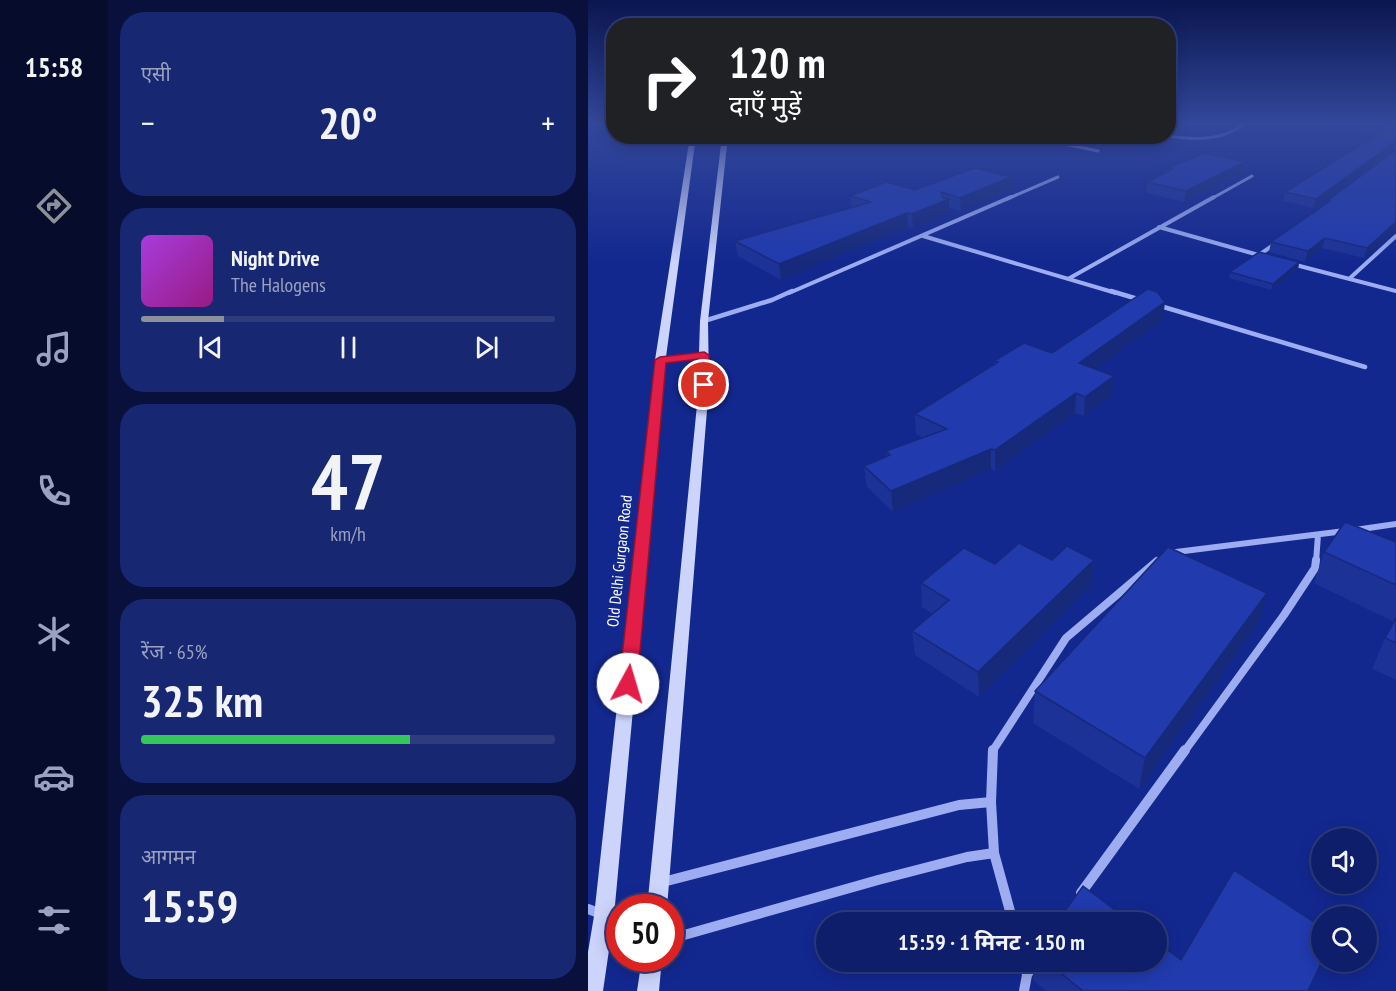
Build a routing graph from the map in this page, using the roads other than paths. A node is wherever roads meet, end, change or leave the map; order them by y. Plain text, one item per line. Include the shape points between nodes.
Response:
1 (688, 170) edge
2 (721, 170) edge
3 (1252, 176) dead end
4 (1058, 177) dead end
5 (1159, 227) junction
6 (923, 236) junction
7 (1396, 236) edge
8 (1277, 242) edge
9 (1259, 255) junction
10 (1270, 258) edge
11 (1282, 261) edge
12 (1068, 279) junction
13 (1349, 279) junction
14 (1396, 291) edge
15 (704, 321) junction
16 (704, 355) junction
17 (660, 360) junction
18 (1365, 367) dead end
19 (1396, 524) edge
20 (1318, 535) junction
21 (991, 802) junction
22 (994, 853) junction
23 (659, 883) junction
24 (658, 894) edge
25 (1076, 900) edge
26 (588, 909) edge
27 (1010, 912) edge
28 (604, 916) junction
29 (684, 935) edge
30 (650, 972) edge
31 (1026, 972) edge
32 (1029, 972) edge
33 (1027, 975) junction
34 (592, 991) edge
35 (648, 991) edge
36 (1024, 991) edge

1 - 17 main road, Old Delhi Gurgaon Road
2 - 15 main road
3 - 5 street
4 - 6 street
5 - 9 street
5 - 12 street
6 - 12 street
6 - 15 street via 756,306
7 - 13 street
8 - 9 street
9 - 10 street
11 - 13 street
12 - 18 street
13 - 14 street
15 - 16 main road
16 - 17 main road
16 - 23 main road
17 - 28 main road, Old Delhi Gurgaon Road
19 - 20 street
20 - 21 street via 1171,551 1133,579 1066,638 992,750
20 - 25 street via 1315,568 1284,615
21 - 22 street
21 - 23 street via 958,805
22 - 27 street
22 - 29 street via 878,880
23 - 24 main road
26 - 28 street
28 - 34 main road, Old Delhi Gurgaon Road
30 - 35 main road
31 - 33 street
32 - 33 street
33 - 36 street

